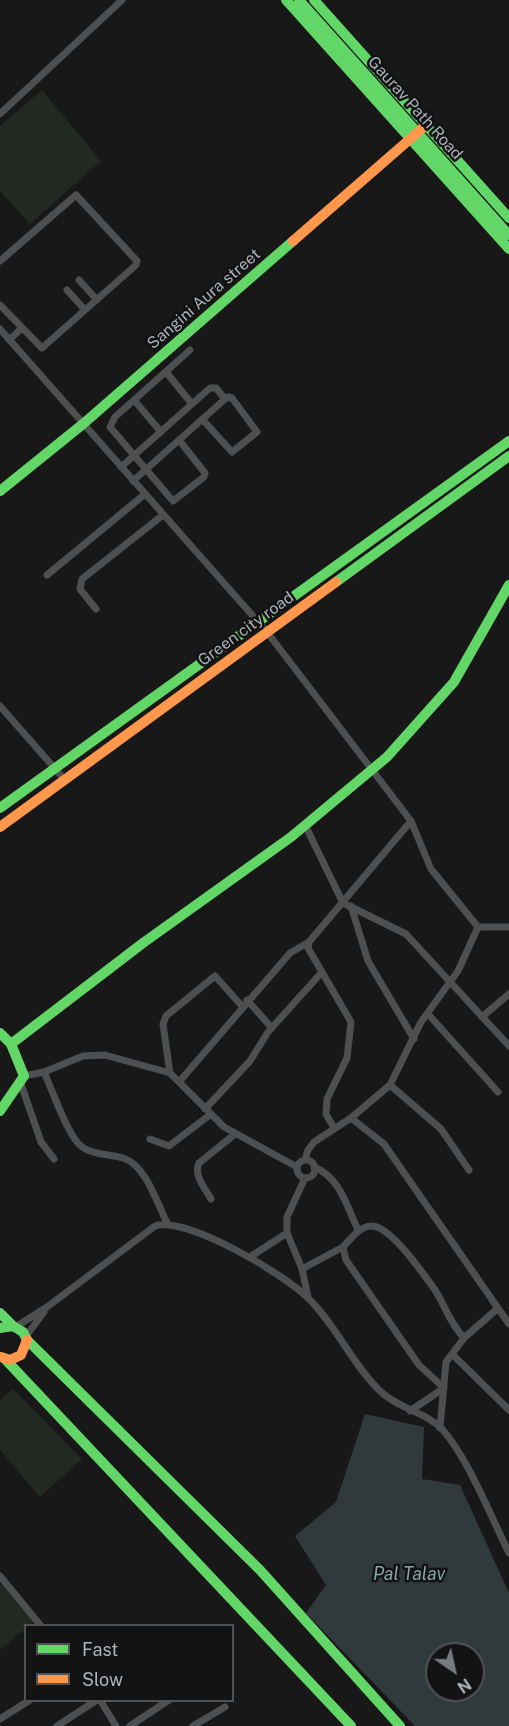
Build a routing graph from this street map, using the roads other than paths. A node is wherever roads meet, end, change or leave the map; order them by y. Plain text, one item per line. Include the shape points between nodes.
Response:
1 (122, 0) edge
2 (286, 0) edge
3 (299, 0) edge
4 (314, 0) edge
5 (0, 114) edge
6 (418, 133) junction
7 (509, 218) edge
8 (509, 235) edge
9 (509, 249) edge
10 (0, 261) edge
11 (79, 280) dead end
12 (67, 290) dead end
13 (97, 300) junction
14 (0, 305) edge
15 (85, 310) junction
16 (22, 328) junction
17 (0, 329) edge
18 (9, 340) junction
19 (190, 350) dead end
20 (166, 372) junction
21 (225, 399) junction
22 (134, 400) junction
23 (192, 404) junction
24 (202, 419) junction
25 (82, 424) junction
26 (161, 432) junction
27 (178, 440) junction
28 (509, 441) edge
29 (133, 456) junction
30 (509, 456) edge
31 (121, 467) junction
32 (145, 470) junction
33 (133, 481) junction
34 (0, 491) edge
35 (145, 494) junction
36 (163, 515) junction
37 (47, 574) dead end
38 (509, 585) edge
39 (96, 609) dead end
40 (259, 622) junction
41 (267, 632) junction
42 (0, 706) edge
43 (54, 767) junction
44 (374, 771) junction
45 (64, 779) junction
46 (0, 808) edge
47 (411, 821) junction
48 (0, 826) edge
49 (306, 827) junction
50 (343, 903) junction
51 (351, 906) junction
52 (478, 927) junction
53 (509, 927) edge
54 (309, 942) junction
55 (322, 972) junction
56 (451, 982) junction
57 (509, 994) edge
58 (245, 1003) junction
59 (428, 1014) junction
60 (482, 1017) junction
61 (272, 1028) junction
62 (0, 1033) edge
63 (414, 1039) junction
64 (11, 1044) junction
65 (509, 1046) edge
66 (44, 1072) junction
67 (170, 1073) junction
68 (23, 1080) junction
69 (178, 1082) junction
70 (390, 1085) junction
71 (498, 1092) dead end
72 (0, 1111) edge
73 (208, 1112) junction
74 (351, 1118) junction
75 (334, 1128) junction
76 (235, 1134) junction
77 (150, 1139) dead end
78 (54, 1159) dead end
79 (305, 1160) junction
80 (297, 1167) junction
81 (314, 1167) junction
82 (470, 1170) dead end
83 (305, 1178) junction
84 (211, 1199) dead end
85 (166, 1222) junction
86 (358, 1230) junction
87 (287, 1233) junction
88 (343, 1247) junction
89 (250, 1257) junction
90 (302, 1269) junction
91 (308, 1297) junction
92 (47, 1308) junction
93 (497, 1309) junction
94 (0, 1313) edge
95 (509, 1324) edge
96 (14, 1326) junction
97 (0, 1328) edge
98 (26, 1338) junction
99 (464, 1338) junction
100 (452, 1354) junction
101 (2, 1358) edge
102 (444, 1388) junction
103 (509, 1410) edge
104 (410, 1411) junction
105 (441, 1428) junction
106 (509, 1553) edge
107 (0, 1576) edge
108 (39, 1624) edge
109 (28, 1702) edge
110 (96, 1702) edge
111 (99, 1702) edge
112 (167, 1702) edge
113 (225, 1707) dead end
114 (0, 1719) edge
115 (57, 1726) edge
116 (116, 1726) edge
117 (130, 1726) edge
118 (193, 1726) edge
119 (351, 1726) edge
120 (400, 1726) edge

1 - 5 street
2 - 6 street
3 - 6 street, Gaurav Path Road
4 - 6 street, Gaurav Path Road
6 - 7 street, Gaurav Path Road
6 - 8 street, Gaurav Path Road
6 - 9 street
6 - 25 street, Sangini Aura street
10 - 13 street via 70,198 78,196 137,261
11 - 13 street
12 - 15 street
13 - 15 street
14 - 16 street
15 - 16 street via 42,348
16 - 18 street
17 - 18 street
18 - 25 street
19 - 20 street
20 - 22 street
20 - 23 street
21 - 23 street via 214,387
21 - 24 street
21 - 24 street via 232,399 257,429 256,433 232,452
22 - 26 street
22 - 29 street via 110,427
23 - 26 street
24 - 27 street
25 - 31 street
25 - 34 street, Sangini Aura street
26 - 29 street
27 - 32 street
27 - 32 street via 204,468 204,477 173,501
28 - 40 street, Green city road
29 - 31 street
29 - 32 street
30 - 41 street, Green city road
31 - 33 street
32 - 33 street
33 - 35 street
35 - 36 street
35 - 37 street
36 - 39 street via 82,579 80,589
36 - 40 street
38 - 44 street via 475,649 444,694
40 - 41 street
40 - 43 street, Green city road
41 - 44 street
41 - 45 street, Green city road
42 - 43 street
43 - 45 street
43 - 46 street, Green city road
44 - 47 street
44 - 49 street
45 - 48 street, Green city road
47 - 50 street
47 - 52 street via 431,869
49 - 50 street
49 - 64 street via 107,968
50 - 51 street
50 - 54 street
51 - 56 street via 406,934
51 - 63 street via 368,961
52 - 53 street
52 - 56 street
54 - 55 street via 308,948
54 - 58 street via 290,953
55 - 61 street
55 - 75 street via 351,1022 347,1058 327,1099 326,1114
56 - 59 street
56 - 60 street
57 - 60 street
58 - 61 street
58 - 67 street via 214,976 166,1016 163,1029
58 - 69 street
59 - 63 street
59 - 71 street
60 - 65 street
61 - 73 street
62 - 64 street
63 - 70 street
64 - 68 street
66 - 67 street via 83,1056 105,1055
66 - 68 street
66 - 85 street via 77,1142 90,1151 125,1158 135,1166
67 - 69 street
68 - 72 street
68 - 78 street via 41,1142
69 - 73 street
70 - 74 street
70 - 82 street via 441,1129
73 - 76 street
73 - 77 street via 169,1146
74 - 75 street
74 - 93 street via 384,1144
75 - 79 street via 314,1142
76 - 80 street
76 - 84 street via 196,1168
79 - 80 street
79 - 81 street
80 - 83 street
81 - 83 street via 312,1175
81 - 86 street via 325,1171 339,1187
83 - 87 street via 287,1217
85 - 89 street
85 - 92 street via 155,1226
86 - 88 street
86 - 99 street via 371,1226 387,1230 434,1288 451,1324
87 - 89 street
87 - 90 street
88 - 90 street
88 - 102 street via 346,1260 419,1365
89 - 91 street
90 - 91 street
91 - 104 street via 375,1386
92 - 96 street
92 - 98 street
93 - 95 street
93 - 99 street
94 - 96 street
96 - 97 street
96 - 98 street
98 - 101 street via 21,1355
98 - 120 street via 260,1570
99 - 100 street
100 - 102 street via 447,1362
100 - 103 street
101 - 119 street
102 - 104 street
102 - 105 street
104 - 105 street
105 - 106 street via 461,1458
107 - 108 street
109 - 114 street
110 - 115 street
111 - 116 street
112 - 117 street
113 - 118 street

